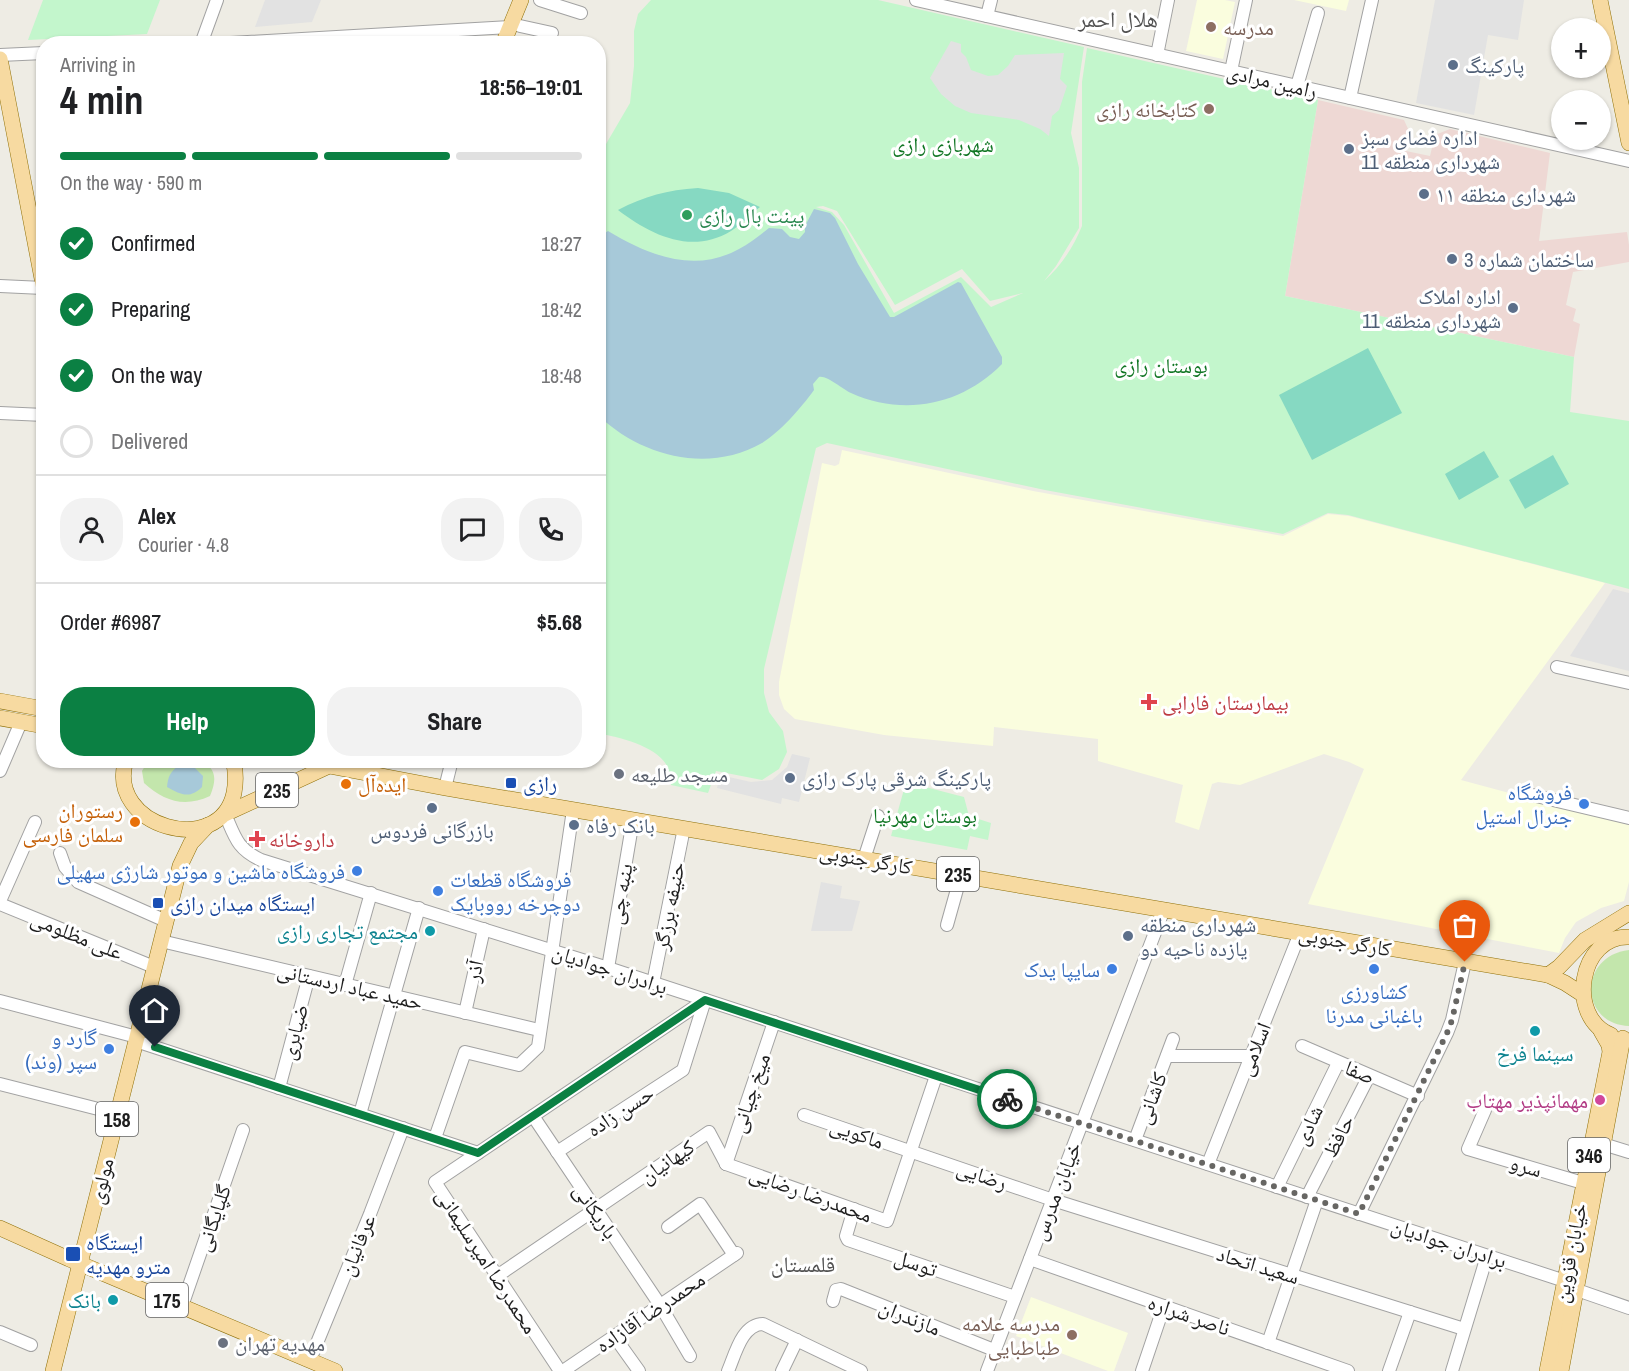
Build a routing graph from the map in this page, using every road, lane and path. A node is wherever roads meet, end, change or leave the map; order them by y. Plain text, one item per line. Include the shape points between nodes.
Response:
1 (217, 0) edge
2 (521, 0) edge
3 (540, 0) edge
4 (916, 0) edge
5 (990, 0) edge
6 (1168, 0) edge
7 (1246, 0) edge
8 (1372, 0) edge
9 (1600, 0) edge
10 (581, 13) dead end
11 (1318, 13) dead end
12 (987, 16) junction
13 (515, 26) junction
14 (552, 33) dead end
15 (204, 36) edge
16 (390, 36) edge
17 (508, 36) edge
18 (36, 54) edge
19 (1157, 55) junction
20 (0, 57) edge
21 (1231, 71) junction
22 (1297, 86) junction
23 (1624, 95) edge
24 (1350, 98) junction
25 (1629, 143) edge
26 (1629, 161) edge
27 (36, 250) edge
28 (0, 286) edge
29 (36, 288) edge
30 (0, 413) edge
31 (36, 415) edge
32 (1557, 667) dead end
33 (1629, 683) edge
34 (0, 701) edge
35 (36, 708) edge
36 (0, 718) edge
37 (21, 722) junction
38 (36, 725) edge
39 (119, 768) edge
40 (125, 768) edge
41 (235, 768) edge
42 (312, 768) edge
43 (347, 768) edge
44 (450, 768) edge
45 (0, 771) edge
46 (123, 777) junction
47 (445, 788) junction
48 (1524, 793) dead end
49 (573, 810) junction
50 (225, 814) junction
51 (878, 816) dead end
52 (1629, 818) edge
53 (633, 820) junction
54 (35, 822) dead end
55 (208, 825) junction
56 (684, 828) junction
57 (60, 853) dead end
58 (864, 859) junction
59 (960, 875) junction
60 (371, 892) junction
61 (0, 903) edge
62 (419, 908) junction
63 (1164, 909) junction
64 (1629, 914) edge
65 (166, 921) junction
66 (947, 926) dead end
67 (484, 928) junction
68 (1300, 933) junction
69 (1629, 937) edge
70 (161, 941) junction
71 (553, 951) junction
72 (1465, 962) junction
73 (154, 967) junction
74 (608, 968) junction
75 (1548, 975) junction
76 (309, 976) junction
77 (653, 983) junction
78 (345, 985) junction
79 (1582, 994) junction
80 (393, 996) junction
81 (705, 1000) junction
82 (0, 1001) edge
83 (465, 1013) junction
84 (774, 1022) junction
85 (539, 1030) junction
86 (1601, 1031) junction
87 (1626, 1038) edge
88 (136, 1039) junction
89 (1173, 1039) dead end
90 (1302, 1046) dead end
91 (1167, 1056) junction
92 (1251, 1056) junction
93 (1338, 1063) junction
94 (936, 1076) junction
95 (1369, 1076) junction
96 (0, 1084) edge
97 (279, 1088) junction
98 (1418, 1096) junction
99 (1485, 1110) dead end
100 (118, 1113) junction
101 (360, 1114) junction
102 (804, 1115) dead end
103 (533, 1116) junction
104 (1082, 1123) junction
105 (403, 1128) junction
106 (243, 1130) dead end
107 (435, 1138) junction
108 (1135, 1140) junction
109 (1603, 1144) junction
110 (911, 1151) junction
111 (557, 1152) junction
112 (1629, 1152) edge
113 (478, 1153) junction
114 (726, 1164) junction
115 (1208, 1164) junction
116 (1583, 1183) junction
117 (1277, 1187) junction
118 (1312, 1198) junction
119 (1053, 1200) junction
120 (595, 1209) junction
121 (854, 1209) junction
122 (1359, 1214) junction
123 (668, 1227) dead end
124 (0, 1228) edge
125 (1487, 1256) junction
126 (1030, 1259) junction
127 (80, 1264) junction
128 (1291, 1275) junction
129 (496, 1276) junction
130 (1565, 1281) junction
131 (1577, 1290) junction
132 (1015, 1297) junction
133 (833, 1300) dead end
134 (660, 1305) junction
135 (182, 1306) junction
136 (1164, 1306) junction
137 (1629, 1308) edge
138 (1410, 1312) junction
139 (1464, 1329) junction
140 (0, 1332) edge
141 (614, 1336) junction
142 (797, 1340) junction
143 (1268, 1343) junction
144 (31, 1345) dead end
145 (994, 1350) junction
146 (690, 1356) dead end
147 (310, 1360) junction
148 (331, 1370) edge
149 (1342, 1370) edge
150 (53, 1371) edge
151 (561, 1371) edge
152 (639, 1371) edge
153 (728, 1371) edge
154 (782, 1371) edge
155 (861, 1371) edge
156 (987, 1371) edge
157 (1142, 1371) edge
158 (1389, 1371) edge
159 (1452, 1371) edge
160 (1547, 1371) edge
161 (1561, 1371) edge

1 - 15 street
2 - 13 main road
3 - 10 street
4 - 12 street, رامین مرادی
5 - 12 street
6 - 19 street
7 - 21 street
8 - 24 street
9 - 23 main road
11 - 22 street
12 - 19 street, رامین مرادی
13 - 14 street
13 - 16 street
13 - 17 main road
18 - 20 street
19 - 21 street, رامین مرادی
20 - 27 main road
21 - 22 street, رامین مرادی
22 - 24 street, رامین مرادی
23 - 25 main road
24 - 26 street, رامین مرادی
28 - 29 street
30 - 31 street
32 - 33 street
34 - 35 main road
36 - 37 main road
37 - 38 main road
37 - 45 street
39 - 46 main road
40 - 46 main road
41 - 50 main road via 233,796
42 - 50 main road, کارگر جنوبی / 235
43 - 47 main road, کارگر جنوبی / 235
44 - 47 street
46 - 55 main road via 131,802 149,819 176,828
47 - 49 main road, کارگر جنوبی / 235
48 - 52 street
49 - 53 main road, کارگر جنوبی / 235
49 - 71 street
50 - 55 main road, کارگر جنوبی
50 - 60 street, برادران جوادیان via 237,843 249,855
51 - 58 street
53 - 56 main road, کارگر جنوبی / 235
53 - 74 street, پنبه چی
54 - 61 street
55 - 65 main road, مولوی / 158 via 186,851
56 - 58 main road, کارگر جنوبی / 235
56 - 77 street, حنیفه برزگر
57 - 65 street via 65,867 78,882 102,898
58 - 59 main road, کارگر جنوبی / 235
59 - 63 main road, کارگر جنوبی / 235
59 - 66 street
60 - 62 street, برادران جوادیان
60 - 78 street
61 - 73 street, علی مظلومی
62 - 67 street, برادران جوادیان
62 - 80 street
63 - 68 main road, کارگر جنوبی / 235
63 - 104 street, خیابان مدرس
64 - 75 main road via 1585,940
65 - 70 main road, مولوی / 158
67 - 71 street, برادران جوادیان
67 - 83 street, آذر
68 - 72 main road, کارگر جنوبی / 235
68 - 92 street, اسلامی
69 - 79 main road via 1610,941 1594,955
70 - 73 main road, مولوی / 158
70 - 76 street, حمید عباد اردستانی
71 - 74 street, برادران جوادیان
71 - 85 street
72 - 75 main road, کارگر جنوبی / 235
72 - 98 street via 1452,1020
73 - 88 main road, مولوی / 158
74 - 77 street, برادران جوادیان
75 - 79 main road, کارگر جنوبی / 235
76 - 78 street, حمید عباد اردستانی
76 - 97 street, ضیابری
77 - 81 street, برادران جوادیان
78 - 80 street, حمید عباد اردستانی
79 - 86 main road, خیابان قزوین via 1585,1009
80 - 83 street, حمید عباد اردستانی
80 - 101 street
81 - 84 street, برادران جوادیان
81 - 103 street, محمدرضا امیرسلیمانی
81 - 111 street, حسن زاده via 682,1070
82 - 88 street
83 - 85 street, حمید عباد اردستانی
84 - 94 street, برادران جوادیان
84 - 114 street, میخ چیانی
85 - 107 street via 538,1047 519,1065 465,1052
86 - 87 main road
86 - 116 main road, خیابان قزوین / 346 via 1610,1052
87 - 109 main road, خیابان قزوین / 346
88 - 97 street
88 - 100 main road, مولوی / 158
89 - 91 street, کاشانی
90 - 93 street, صفا
91 - 92 street, کاشانی
91 - 108 street, کاشانی
92 - 115 street, اسلامی
93 - 95 street, صفا
93 - 117 street, شادی
94 - 104 street, برادران جوادیان
94 - 110 street, محمدرضا رضایی
95 - 98 street, صفا
95 - 118 street, حافظ
96 - 100 street
97 - 101 street
98 - 122 street
99 - 116 street, سرو via 1468,1149
100 - 127 main road, مولوی / 158
101 - 105 street
102 - 110 street, ماکویی
103 - 111 street, باریکانی
103 - 113 street, محمدرضا امیرسلیمانی
104 - 108 street, برادران جوادیان
104 - 119 street, خیابان مدرس
105 - 107 street
105 - 147 street, عرفانیان
106 - 135 street, گلپایگانی
107 - 113 street
108 - 115 street, برادران جوادیان
109 - 112 street
109 - 131 main road, خیابان قزوین / 346
110 - 119 street, رضایی
110 - 121 street, محمدرضا رضایی via 886,1221
111 - 120 street, باریکانی
113 - 129 street, محمدرضا امیرسلیمانی via 435,1182
114 - 120 street, کیهانیان via 708,1132
114 - 121 street, محمدرضا رضایی
115 - 117 street, برادران جوادیان
116 - 130 main road, خیابان قزوین / 346
117 - 118 street, برادران جوادیان
118 - 122 street, برادران جوادیان
118 - 128 street, حافظ
119 - 126 street, خیابان مدرس
119 - 128 street, سعید اتحاد
120 - 129 street
120 - 134 street, باریکانی
121 - 132 street, توسل via 848,1240
122 - 125 street, برادران جوادیان
123 - 134 street, محمدرضا آقازاده via 700,1204 735,1254
124 - 127 main road, 175
125 - 130 street, برادران جوادیان
125 - 139 street
126 - 132 street, خیابان مدرس
126 - 136 street, ناصر شراره
127 - 135 main road, 175
127 - 150 main road, مولوی / 158
128 - 138 street, سعید اتحاد
128 - 143 street, حافظ
129 - 151 street, محمدرضا امیرسلیمانی
130 - 160 main road, خیابان قزوین / 346
131 - 137 street
131 - 161 main road, خیابان قزوین
132 - 145 street, خیابان مدرس
133 - 145 street, مازندران via 836,1290 841,1289
134 - 141 street, محمدرضا آقازاده
134 - 146 street, باریکانی
135 - 147 main road, 175
136 - 143 street, ناصر شراره
136 - 157 street
138 - 139 street, سعید اتحاد
138 - 158 street
139 - 159 street
140 - 144 street
141 - 151 street, محمدرضا آقازاده
141 - 152 street
142 - 153 street via 757,1324 742,1338
142 - 154 street
142 - 155 street
143 - 149 street, ناصر شراره
145 - 156 street, خیابان مدرس
147 - 148 main road, 175

